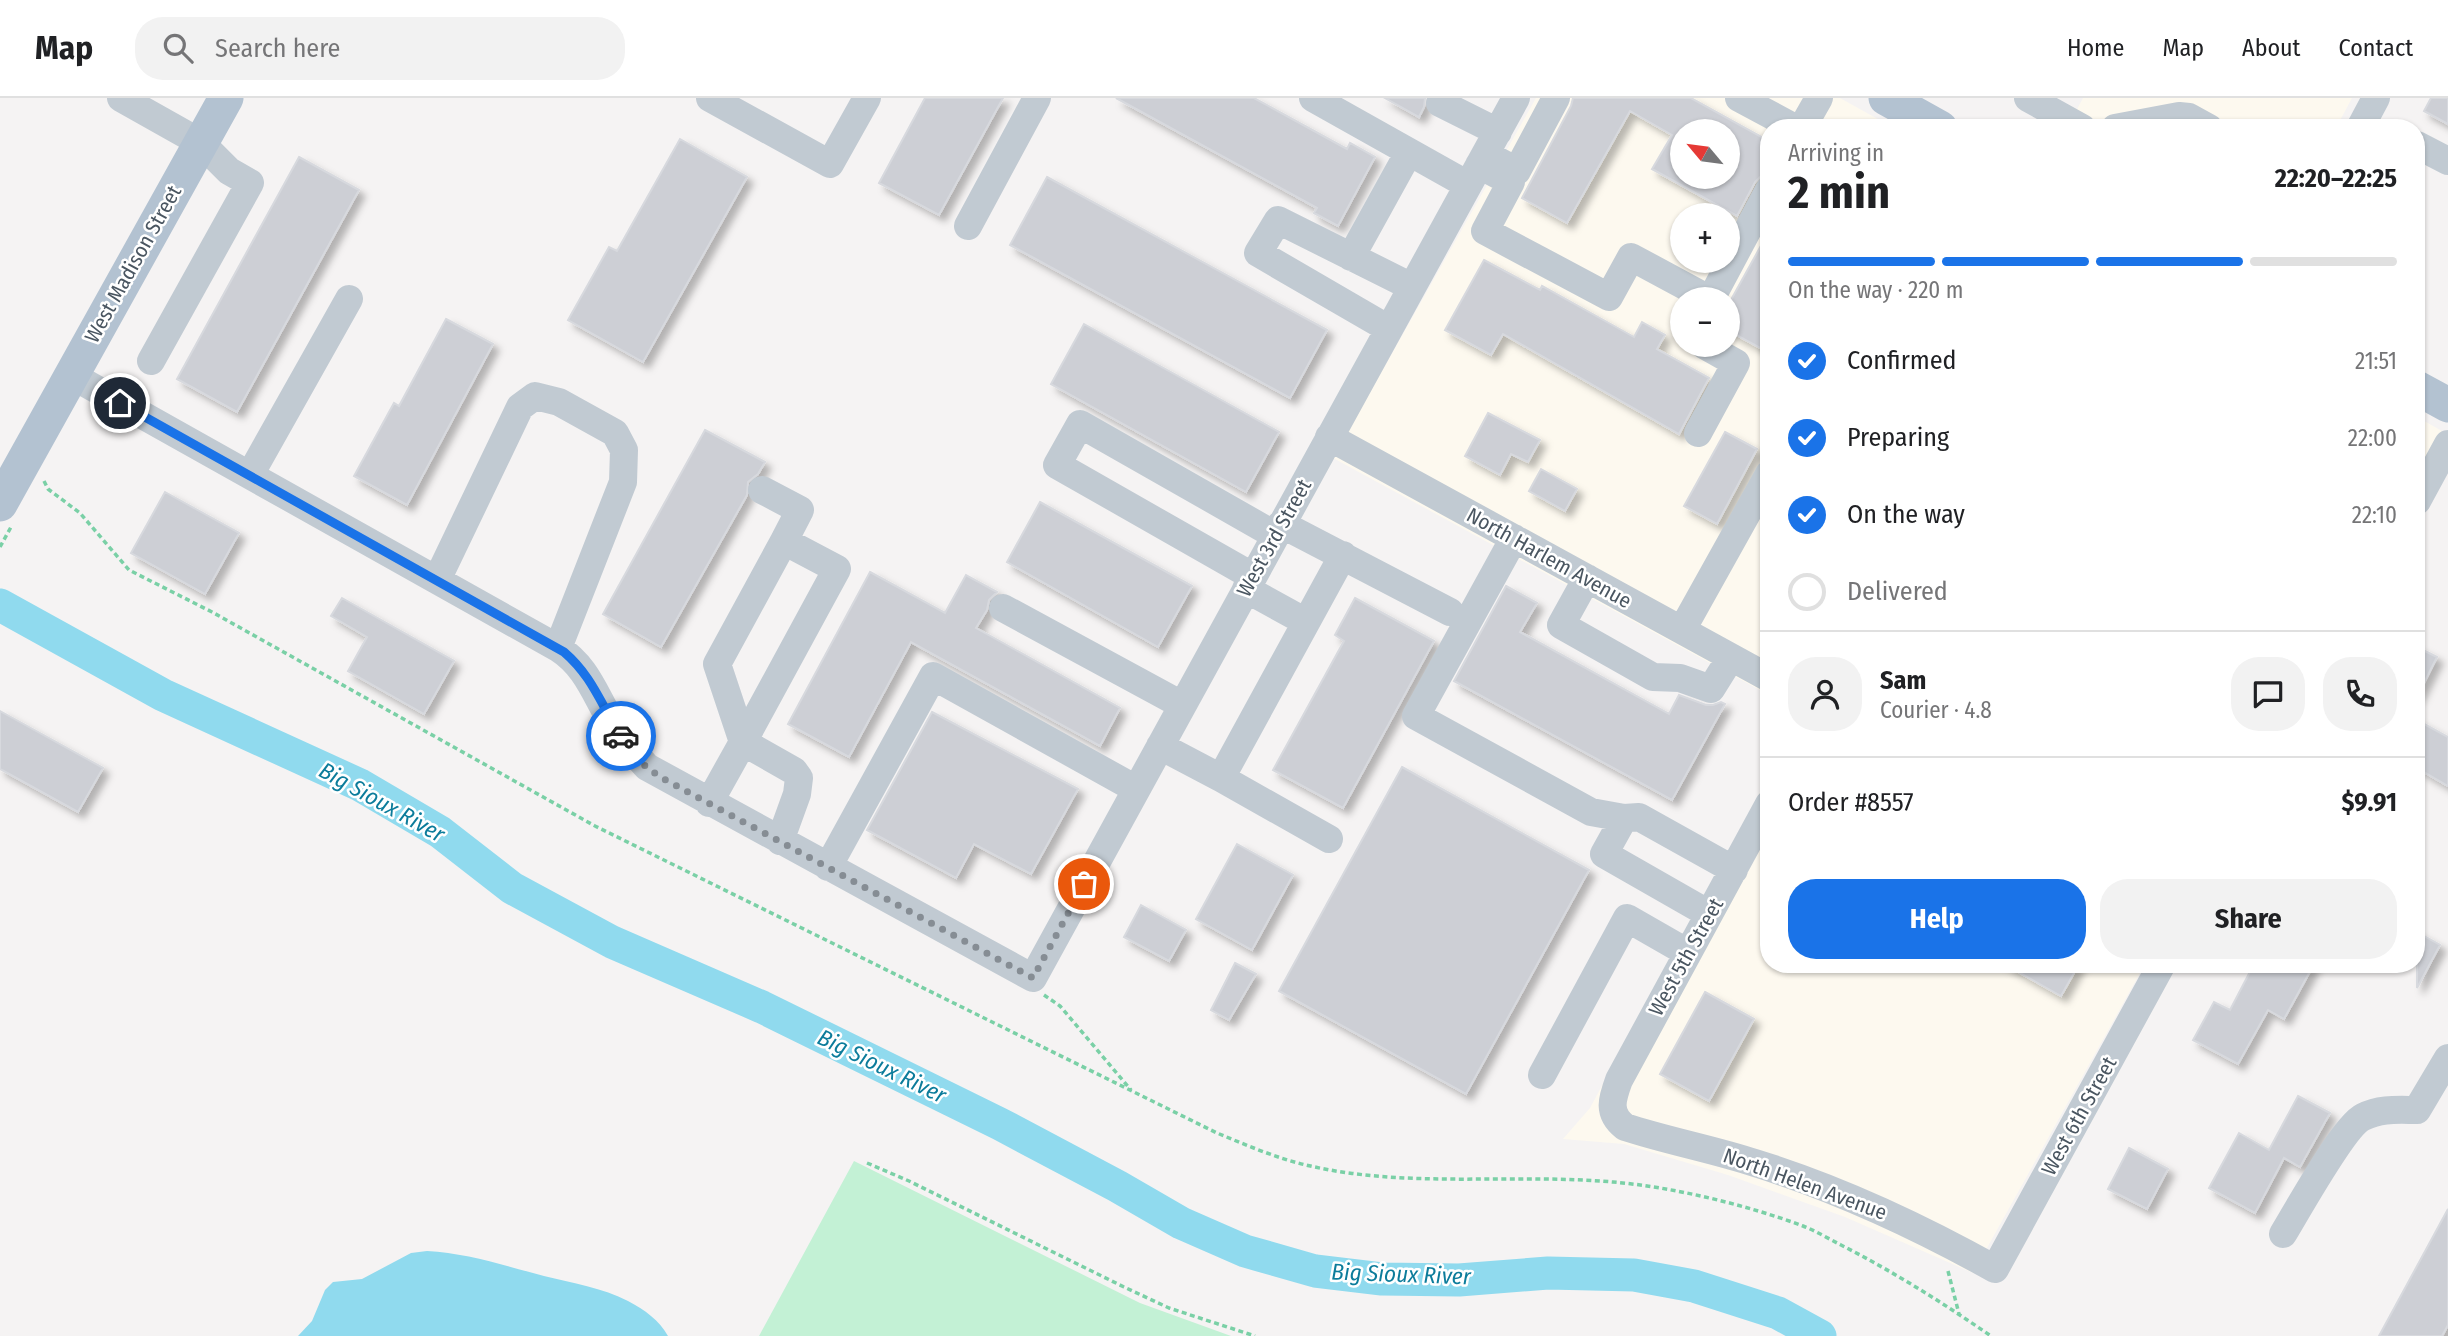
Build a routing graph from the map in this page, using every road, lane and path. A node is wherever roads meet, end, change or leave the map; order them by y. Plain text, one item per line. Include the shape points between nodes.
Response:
1 (121, 98) edge
2 (226, 98) edge
3 (710, 98) edge
4 (867, 98) edge
5 (1037, 98) edge
6 (1313, 98) edge
7 (1443, 98) edge
8 (1739, 98) edge
9 (1819, 98) edge
10 (2028, 98) edge
11 (1516, 99) edge
12 (1888, 99) edge
13 (1551, 107) edge
14 (1778, 119) edge
15 (1807, 119) edge
16 (1924, 119) edge
17 (2065, 119) edge
18 (2163, 119) edge
19 (2193, 119) edge
20 (201, 143) junction
21 (2425, 149) edge
22 (1409, 152) junction
23 (1483, 159) junction
24 (2448, 162) edge
25 (1760, 207) edge
26 (968, 226) dead end
27 (1351, 257) junction
28 (1412, 287) junction
29 (1687, 287) edge
30 (1716, 287) edge
31 (349, 299) dead end
32 (1389, 329) junction
33 (1725, 357) edge
34 (152, 361) dead end
35 (71, 375) junction
36 (2425, 392) edge
37 (2448, 405) edge
38 (1698, 433) dead end
39 (1329, 437) junction
40 (2448, 444) edge
41 (2425, 468) edge
42 (250, 475) junction
43 (17, 489) edge
44 (762, 490) dead end
45 (1760, 490) edge
46 (1278, 529) junction
47 (1514, 538) junction
48 (784, 541) junction
49 (1343, 555) junction
50 (129, 570) dead end
51 (1587, 578) junction
52 (438, 580) junction
53 (1249, 583) junction
54 (1003, 608) dead end
55 (1450, 612) dead end
56 (1306, 622) junction
57 (1682, 630) junction
58 (558, 648) junction
59 (1731, 657) junction
60 (1760, 673) edge
61 (1182, 705) junction
62 (743, 742) junction
63 (1160, 746) junction
64 (1221, 778) junction
65 (1136, 789) junction
66 (709, 803) junction
67 (1624, 818) junction
68 (1760, 821) edge
69 (1329, 839) dead end
70 (780, 841) junction
71 (828, 867) junction
72 (1734, 870) junction
73 (1709, 914) junction
74 (1688, 953) junction
75 (2157, 973) edge
76 (1033, 978) junction
77 (2448, 1058) edge
78 (1542, 1075) dead end
79 (1132, 1092) dead end
80 (1612, 1113) joint
81 (867, 1163) dead end
82 (2283, 1234) dead end
83 (1951, 1244) junction
84 (1995, 1269) joint
85 (1959, 1314) dead end
86 (1255, 1336) edge

1 - 20 street
2 - 20 main road, West Madison Street
3 - 4 street via 830,164
5 - 26 street
6 - 22 street
7 - 23 street via 1440,103
8 - 14 street
9 - 15 street
10 - 17 street
11 - 13 street
11 - 23 street, West 3rd Street
12 - 16 main road
13 - 23 street via 1517,171
18 - 19 street
20 - 34 street via 229,171 250,183
20 - 35 main road, West Madison Street
21 - 24 street
22 - 23 street
22 - 27 street
23 - 28 street, West 3rd Street
23 - 29 street via 1511,182 1485,231 1609,297 1631,257
25 - 30 street
27 - 28 street
27 - 32 street via 1278,220 1258,253
28 - 32 street, West 3rd Street
31 - 42 street
32 - 39 street, West 3rd Street
33 - 38 street via 1736,363
35 - 42 street
35 - 43 main road, West Madison Street
36 - 37 main road
39 - 46 street, West 3rd Street
39 - 47 street, North Harlem Avenue
40 - 41 street
42 - 52 street
43 - 50 path via 48,489 80,513
44 - 48 street via 800,510
45 - 57 street
46 - 49 street
46 - 53 street, West 3rd Street
46 - 53 street via 1080,424 1057,465
47 - 51 street, North Harlem Avenue
47 - 67 street via 1416,716 1591,812
48 - 62 street via 717,664
48 - 62 street via 837,569
49 - 55 street
49 - 56 street
51 - 57 street, North Harlem Avenue
51 - 59 street via 1561,625 1653,677 1680,678 1711,688
52 - 58 street
52 - 58 street via 520,407 535,396 559,402 615,433 624,450 624,482
53 - 56 street
53 - 61 street, West 3rd Street
54 - 61 street
56 - 64 street
57 - 59 street, North Harlem Avenue
58 - 66 street via 591,681 609,718 646,767
59 - 60 street, North Harlem Avenue
61 - 63 street, West 3rd Street
62 - 66 street
62 - 70 street via 799,778
63 - 64 street
63 - 65 street, West 3rd Street
64 - 69 street
65 - 71 street via 933,676
65 - 76 street, West 3rd Street
66 - 70 street
67 - 72 street via 1639,817
67 - 73 street via 1604,854
68 - 72 street, West 5th Street
70 - 71 street
71 - 76 street
72 - 73 street, West 5th Street
73 - 74 street, West 5th Street
74 - 78 street via 1627,918
74 - 80 street, West 5th Street via 1619,1080
75 - 84 street, West 6th Street
76 - 79 path via 1042,994 1060,1006
77 - 82 street via 2417,1110 2385,1110 2361,1117 2341,1140
80 - 83 street, North Helen Avenue via 1625,1127 1805,1180
81 - 86 path via 1169,1308
83 - 84 street, North Helen Avenue
83 - 85 path via 1948,1269

